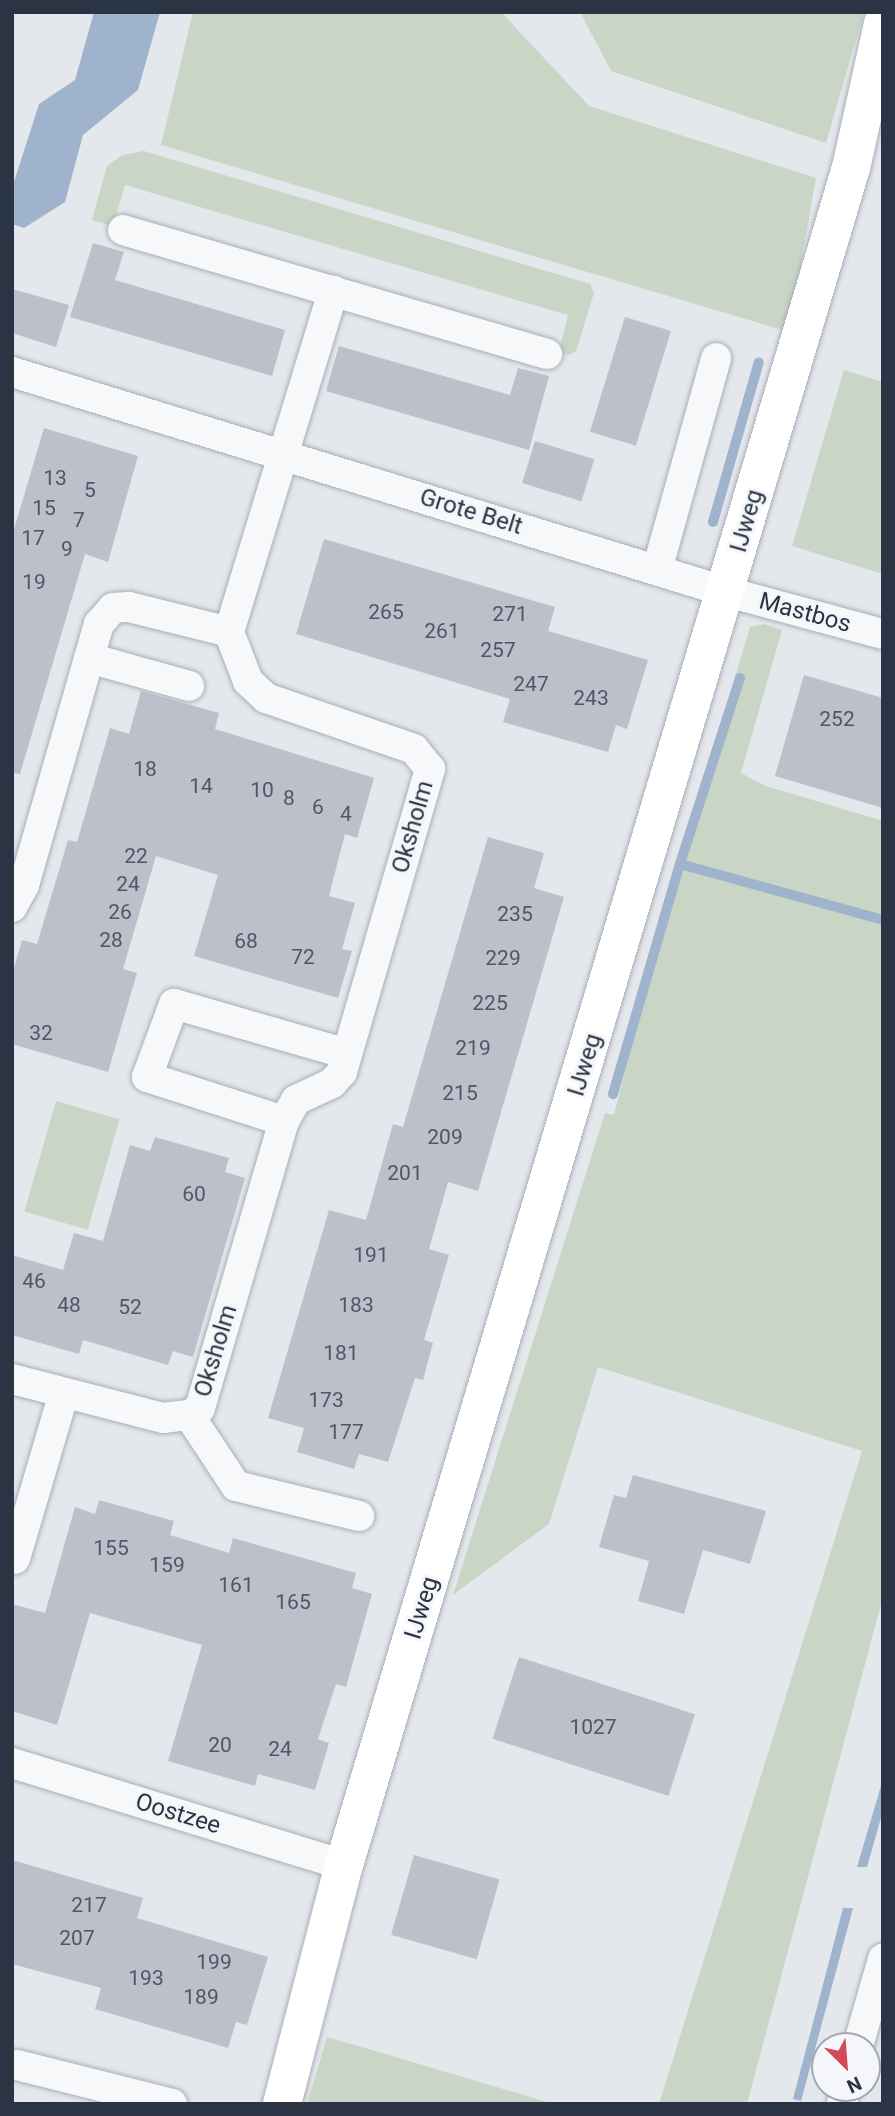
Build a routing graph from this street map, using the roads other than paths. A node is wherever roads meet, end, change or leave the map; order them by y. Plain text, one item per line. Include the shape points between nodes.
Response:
1 (883, 24) edge
2 (122, 230) dead end
3 (333, 292) junction
4 (547, 354) dead end
5 (716, 358) dead end
6 (12, 372) edge
7 (284, 455) junction
8 (657, 570) junction
9 (727, 592) junction
10 (229, 632) junction
11 (883, 634) edge
12 (89, 658) junction
13 (189, 686) dead end
14 (12, 907) edge
15 (347, 1054) junction
16 (284, 1121) junction
17 (12, 1380) edge
18 (64, 1394) junction
19 (190, 1415) junction
20 (359, 1516) dead end
21 (15, 1559) dead end
22 (12, 1763) edge
23 (344, 1865) junction
24 (883, 1959) edge
25 (862, 2032) edge
26 (14, 2068) edge
27 (172, 2104) edge
28 (282, 2104) edge

1 - 9 street, IJweg via 851,168
2 - 3 street
3 - 4 street
3 - 7 street
5 - 8 street
6 - 7 street, Grote Belt
7 - 8 street, Grote Belt
7 - 10 street
8 - 9 street, Grote Belt
9 - 11 street, Mastbos
9 - 23 street, IJweg
10 - 12 street via 129,607 113,608 99,624
10 - 15 street, Oksholm via 248,681 265,698 414,749 430,769
12 - 13 street
12 - 14 street via 24,885
15 - 16 street, Oksholm via 332,1083 296,1100
15 - 16 street via 174,1004 147,1077
16 - 19 street, Oksholm via 200,1408
17 - 18 street, Oksholm
18 - 19 street, Oksholm via 163,1418
18 - 21 street
19 - 20 street, Oksholm via 236,1486
22 - 23 street, Oostzee
23 - 28 street, IJweg
24 - 25 street
26 - 27 street

